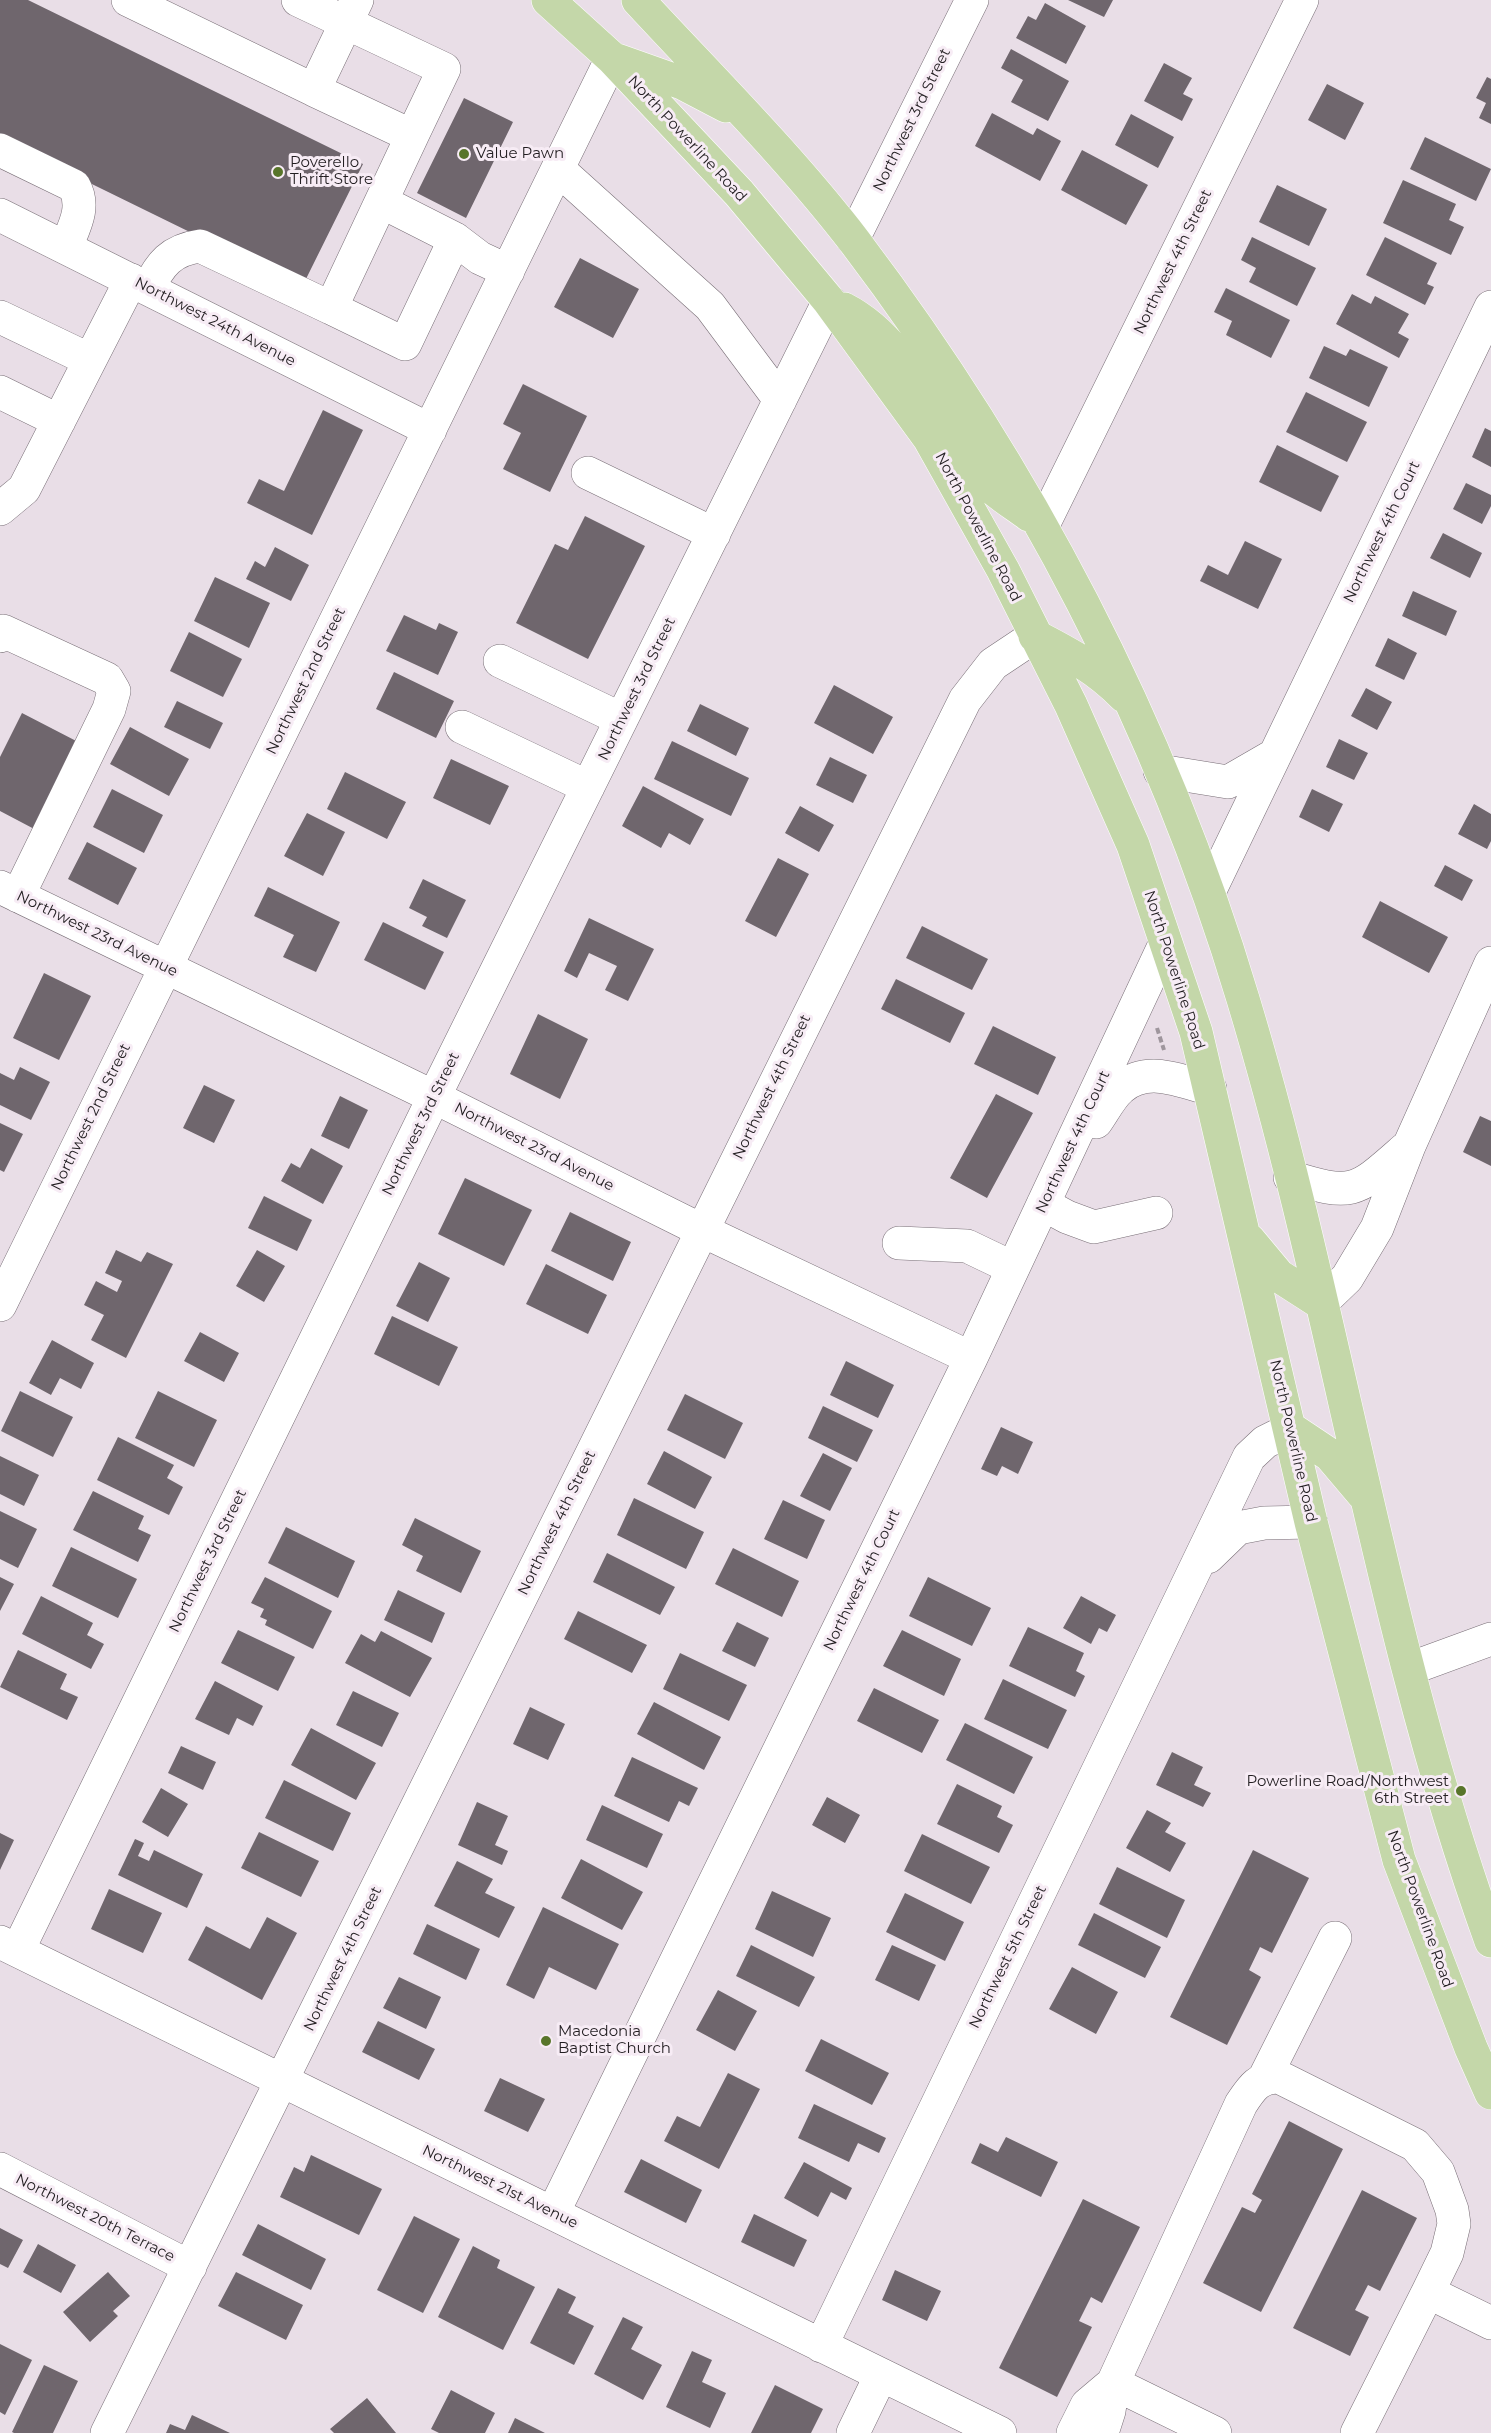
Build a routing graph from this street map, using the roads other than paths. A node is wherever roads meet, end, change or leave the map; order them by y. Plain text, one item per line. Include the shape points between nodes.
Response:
1 (128, 0) edge
2 (298, 0) edge
3 (548, 0) edge
4 (638, 0) edge
5 (972, 0) edge
6 (1302, 0) edge
7 (351, 11) edge
8 (612, 58) junction
9 (314, 90) junction
10 (753, 122) junction
11 (412, 136) junction
12 (0, 150) edge
13 (558, 169) junction
14 (382, 202) junction
15 (0, 214) edge
16 (455, 239) junction
17 (853, 239) junction
18 (66, 247) junction
19 (508, 271) junction
20 (140, 285) junction
21 (830, 301) junction
22 (1491, 307) edge
23 (331, 308) junction
24 (0, 317) edge
25 (90, 360) junction
26 (0, 392) edge
27 (780, 400) junction
28 (59, 421) junction
29 (430, 430) junction
30 (588, 473) dead end
31 (0, 509) edge
32 (1043, 525) junction
33 (714, 534) junction
34 (0, 636) edge
35 (1035, 636) junction
36 (500, 661) dead end
37 (1134, 706) junction
38 (621, 719) junction
39 (462, 727) dead end
40 (1273, 756) junction
41 (1160, 771) junction
42 (588, 787) junction
43 (9, 891) edge
44 (1209, 892) junction
45 (1166, 944) junction
46 (1491, 963) edge
47 (164, 967) junction
48 (1210, 1089) junction
49 (434, 1097) junction
50 (1071, 1145) junction
51 (1409, 1146) junction
52 (1290, 1177) junction
53 (1043, 1204) junction
54 (1156, 1213) dead end
55 (701, 1230) junction
56 (1244, 1234) junction
57 (899, 1243) dead end
58 (1013, 1268) junction
59 (1321, 1304) junction
60 (0, 1305) edge
61 (971, 1358) junction
62 (1291, 1430) junction
63 (1368, 1500) junction
64 (1311, 1522) junction
65 (1196, 1569) junction
66 (1491, 1639) edge
67 (1409, 1669) junction
68 (1335, 1938) dead end
69 (1491, 1941) edge
70 (9, 1946) edge
71 (1265, 2077) junction
72 (283, 2081) junction
73 (1491, 2093) edge
74 (0, 2169) edge
75 (553, 2213) junction
76 (190, 2267) junction
77 (1428, 2292) junction
78 (1491, 2323) edge
79 (821, 2346) junction
80 (881, 2375) junction
81 (1113, 2383) junction
82 (947, 2421) edge
83 (107, 2433) edge
84 (853, 2433) edge
85 (1000, 2433) edge
86 (1073, 2433) edge
87 (1102, 2433) edge
88 (1215, 2433) edge
89 (1357, 2433) edge

1 - 9 street
2 - 7 street
3 - 8 main road, North Powerline Road
4 - 10 main road
5 - 17 street, Northwest 3rd Street
6 - 32 street, Northwest 4th Street
7 - 9 street
7 - 11 street via 444,69
8 - 10 main road via 682,83
8 - 13 street, Northwest 2nd Street
8 - 21 main road, North Powerline Road via 739,194
9 - 11 street
10 - 17 main road
11 - 14 street
12 - 18 street via 74,186 80,213
13 - 19 street, Northwest 2nd Street
13 - 27 street via 710,306
14 - 16 street
14 - 23 street
15 - 18 street, Northwest 24th Avenue
16 - 19 street via 480,258
16 - 23 street via 405,344
17 - 32 main road via 943,367
18 - 20 street, Northwest 24th Avenue
19 - 29 street, Northwest 2nd Street
20 - 23 street via 169,257 200,246
20 - 25 street
20 - 29 street, Northwest 24th Avenue
21 - 27 street, Northwest 3rd Street
21 - 32 main road via 863,318 886,339 973,469
21 - 35 main road, North Powerline Road via 929,438
22 - 40 street, Northwest 4th Court
24 - 25 street
25 - 28 street
26 - 28 street
27 - 33 street, Northwest 3rd Street
28 - 31 street via 24,489
29 - 47 street, Northwest 2nd Street
30 - 33 street
32 - 37 main road
33 - 38 street, Northwest 3rd Street
34 - 43 street via 3,631 107,679 114,691 109,709
35 - 37 main road via 1104,676
35 - 45 main road, North Powerline Road via 1071,705 1132,844
35 - 55 street, Northwest 4th Street via 993,664 965,700
36 - 38 street
37 - 41 main road
38 - 42 street, Northwest 3rd Street
39 - 42 street
40 - 41 street via 1228,782
40 - 44 street, Northwest 4th Court
41 - 44 main road
42 - 49 street, Northwest 3rd Street
43 - 47 street, Northwest 23rd Avenue
44 - 52 main road via 1244,1001
45 - 48 main road, North Powerline Road via 1196,1032
45 - 50 street, Northwest 4th Court
46 - 51 street
47 - 49 street, Northwest 23rd Avenue
47 - 60 street, Northwest 2nd Street
48 - 50 street via 1166,1076 1142,1076 1121,1088 1097,1121
48 - 56 main road, North Powerline Road
49 - 55 street, Northwest 23rd Avenue
49 - 70 street, Northwest 3rd Street
50 - 53 street, Northwest 4th Court
51 - 52 street via 1367,1182 1340,1190
51 - 59 street via 1377,1228 1347,1278
52 - 59 main road
53 - 54 street via 1094,1227
53 - 58 street, Northwest 4th Court
55 - 61 street, Northwest 23rd Avenue
55 - 72 street, Northwest 4th Street
56 - 59 main road via 1279,1276
56 - 62 main road, North Powerline Road
57 - 58 street via 967,1245
58 - 61 street, Northwest 4th Court
59 - 63 main road
61 - 75 street, Northwest 4th Court
62 - 63 main road via 1330,1455
62 - 64 main road, North Powerline Road
62 - 65 street, Northwest 5th Street via 1265,1442 1249,1457
63 - 67 main road
64 - 65 street, Northwest 5th Street via 1238,1528
64 - 73 main road, North Powerline Road via 1399,1860
65 - 79 street, Northwest 5th Street
66 - 67 street
67 - 69 main road via 1458,1850
68 - 71 street
70 - 72 street, Northwest 21st Avenue
71 - 77 street via 1279,2077 1355,2114 1415,2145 1426,2156 1446,2190 1454,2224 1447,2253
71 - 81 street via 1250,2089 1241,2104
72 - 75 street, Northwest 21st Avenue
72 - 76 street, Northwest 4th Street
74 - 76 street, Northwest 20th Terrace
75 - 79 street, Northwest 21st Avenue
76 - 83 street, Northwest 4th Street
77 - 78 street
77 - 89 street
79 - 80 street, Northwest 21st Avenue
80 - 82 street, Northwest 21st Avenue
80 - 84 street
81 - 86 street via 1088,2405
81 - 87 street
81 - 88 street
82 - 85 street, Northwest 21st Avenue

